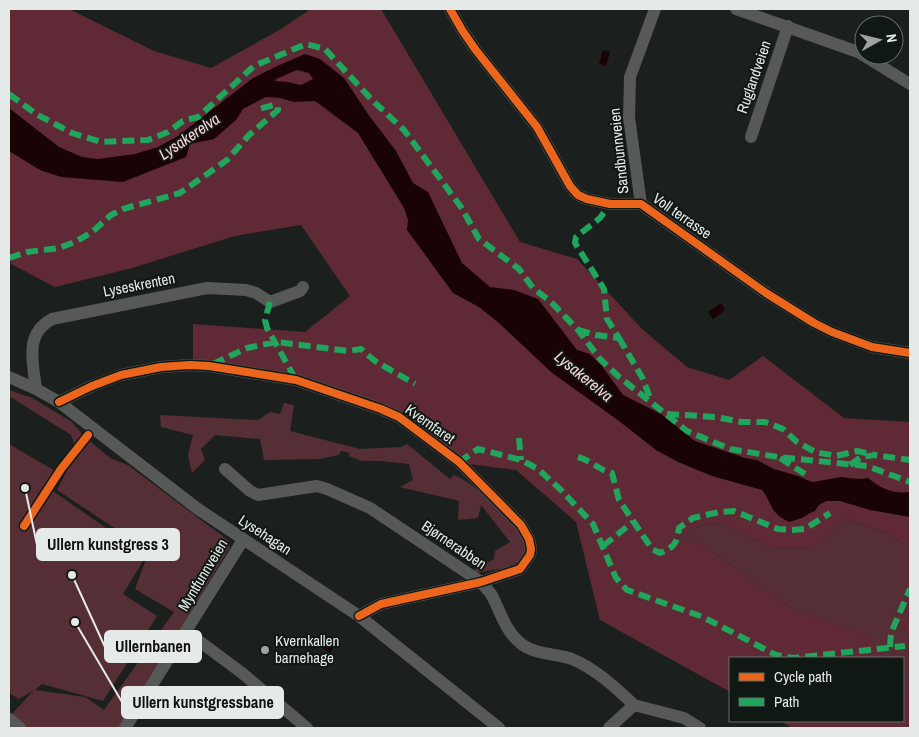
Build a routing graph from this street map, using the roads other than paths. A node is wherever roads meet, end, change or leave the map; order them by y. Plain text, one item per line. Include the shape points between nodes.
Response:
1 (450, 9) edge
2 (656, 9) edge
3 (736, 9) edge
4 (788, 26) junction
5 (910, 84) edge
6 (751, 137) dead end
7 (641, 204) junction
8 (303, 287) dead end
9 (910, 353) edge
10 (9, 377) edge
11 (36, 389) junction
12 (59, 402) junction
13 (225, 469) dead end
14 (243, 540) junction
15 (481, 582) junction
16 (359, 616) junction
17 (187, 632) junction
18 (634, 705) junction
19 (9, 719) edge
20 (20, 728) edge
21 (125, 728) edge
22 (308, 728) edge
23 (499, 728) edge
24 (609, 728) edge
25 (700, 728) edge

1 - 7 street, Voll terrasse via 475,49 537,127 578,195 603,203
2 - 7 street, Sandbunnveien via 630,77 629,117
3 - 4 street, Ruglandveien
4 - 5 street, Ruglandveien via 858,52
4 - 6 street, Ruglandveien
7 - 9 street, Voll terrasse via 814,323 872,347
8 - 11 street, Lyseskrenten via 270,302 246,290 207,288 52,319 37,332 33,342
10 - 11 street, Lysehagan
11 - 12 street, Lysehagan
12 - 14 street, Lysehagan
12 - 15 street, Kvernfaret via 121,375 190,365 296,380 381,409 399,418 459,462 521,525 531,549 521,568
13 - 15 street, Bjørnerabben via 258,495 317,486 327,489 370,508
14 - 16 street, Lysehagan
14 - 17 street, Myntfunnveien
15 - 16 street, Kvernfaret via 381,604
15 - 18 street, Bjørnerabben via 519,642 535,651 575,660 608,680
16 - 23 street, Lysehagan
17 - 21 street, Myntfunnveien
17 - 22 street
18 - 24 street
18 - 25 street via 684,718
19 - 20 street

